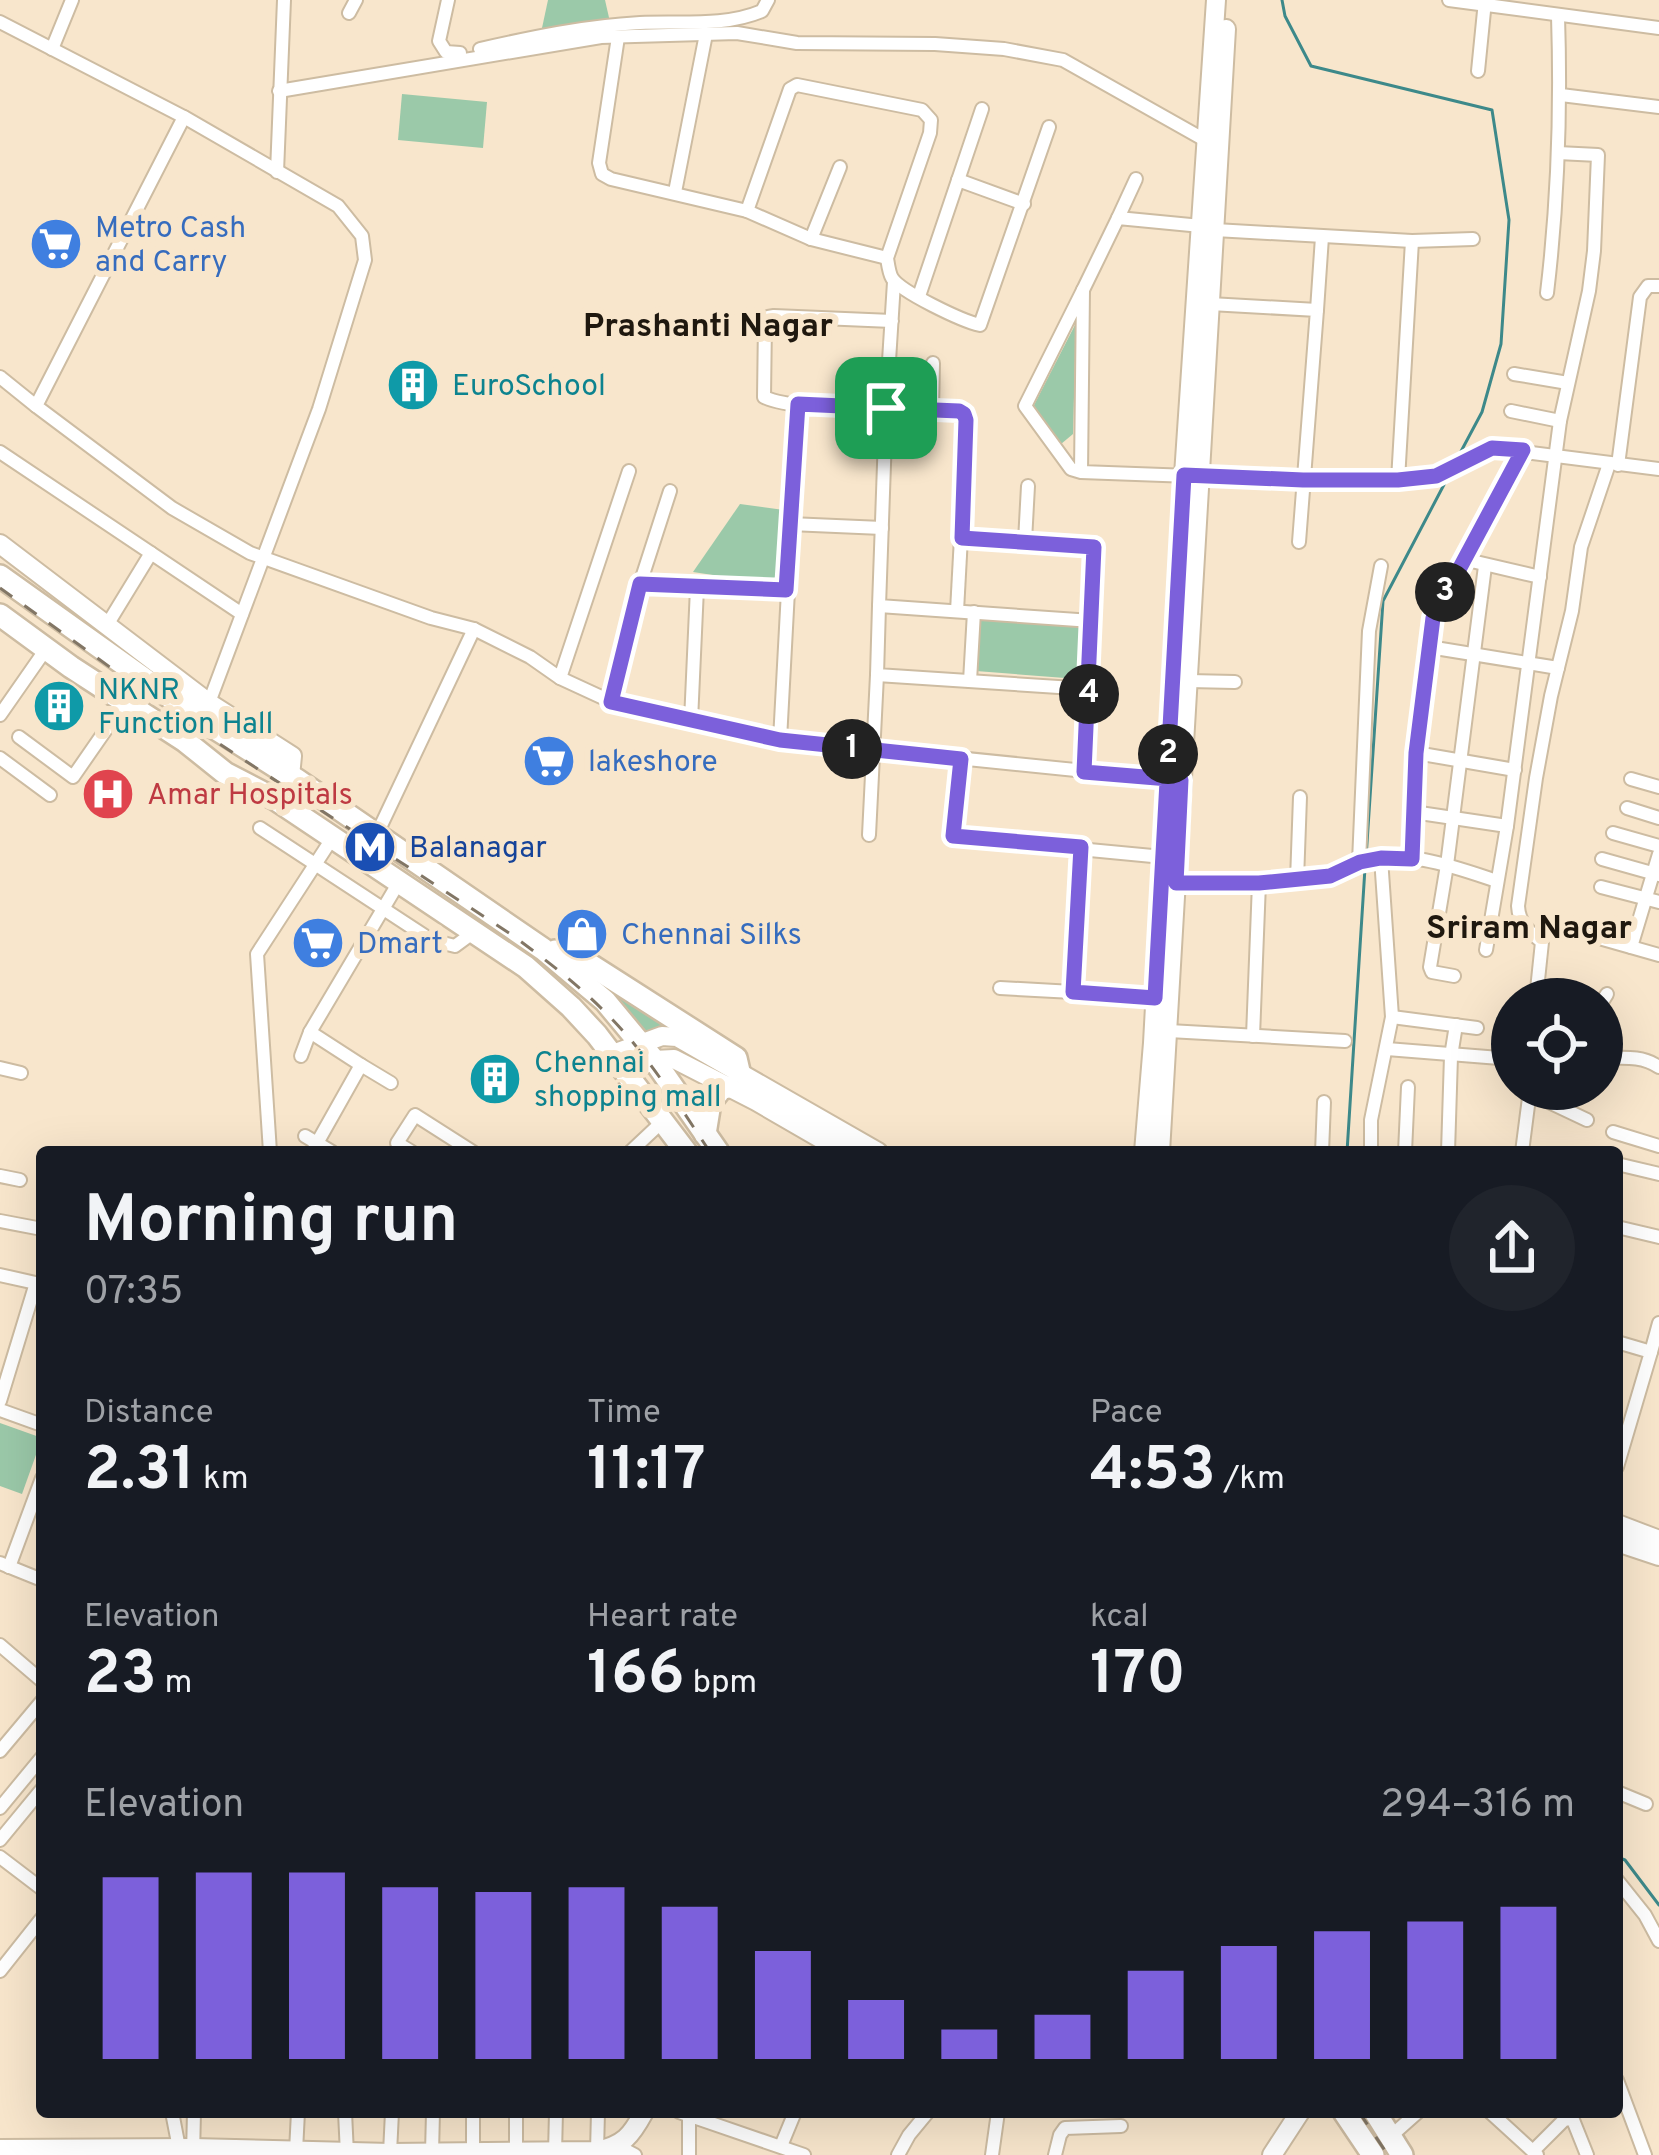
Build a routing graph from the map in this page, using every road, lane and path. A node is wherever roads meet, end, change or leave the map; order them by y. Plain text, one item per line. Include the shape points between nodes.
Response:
1 (72, 0) edge
2 (284, 0) edge
3 (448, 0) edge
4 (768, 0) edge
5 (1216, 0) edge
6 (1227, 0) edge
7 (1449, 0) edge
8 (1485, 2) edge
9 (1552, 10) edge
10 (0, 22) edge
11 (1659, 28) edge
12 (706, 34) junction
13 (618, 37) junction
14 (52, 49) junction
15 (1478, 71) dead end
16 (279, 91) junction
17 (1561, 95) junction
18 (1659, 107) edge
19 (982, 109) dead end
20 (184, 117) junction
21 (1049, 127) dead end
22 (1212, 144) junction
23 (1558, 153) junction
24 (841, 167) dead end
25 (277, 172) junction
26 (958, 179) junction
27 (1136, 179) dead end
28 (675, 192) junction
29 (1024, 204) junction
30 (747, 212) junction
31 (1118, 218) junction
32 (1208, 228) junction
33 (1322, 237) junction
34 (811, 239) junction
35 (1473, 239) dead end
36 (1412, 241) junction
37 (887, 258) junction
38 (894, 282) junction
39 (1659, 286) edge
40 (1083, 290) junction
41 (1547, 293) dead end
42 (919, 296) junction
43 (1210, 304) junction
44 (1316, 310) junction
45 (892, 321) junction
46 (933, 363) dead end
47 (1514, 374) dead end
48 (0, 377) edge
49 (1568, 383) junction
50 (798, 404) junction
51 (36, 406) junction
52 (886, 408) junction
53 (932, 410) junction
54 (1511, 411) dead end
55 (1560, 421) junction
56 (1523, 450) junction
57 (0, 452) edge
58 (1556, 457) junction
59 (1614, 465) junction
60 (1659, 469) edge
61 (629, 470) dead end
62 (1081, 472) junction
63 (1192, 475) junction
64 (1303, 480) junction
65 (1398, 480) junction
66 (1028, 486) dead end
67 (670, 491) dead end
68 (790, 524) junction
69 (882, 528) junction
70 (962, 538) junction
71 (1025, 542) junction
72 (1299, 542) dead end
73 (0, 544) edge
74 (151, 553) junction
75 (263, 559) junction
76 (1463, 559) junction
77 (1381, 566) dead end
78 (1485, 566) junction
79 (0, 576) edge
80 (1540, 578) junction
81 (640, 584) junction
82 (697, 588) junction
83 (786, 590) junction
84 (879, 607) junction
85 (957, 611) junction
86 (51, 612) junction
87 (974, 613) junction
88 (242, 614) junction
89 (0, 615) edge
90 (1091, 621) junction
91 (107, 625) junction
92 (475, 629) junction
93 (39, 644) junction
94 (1429, 646) junction
95 (1473, 656) junction
96 (1529, 664) junction
97 (1558, 668) junction
98 (877, 675) junction
99 (560, 678) junction
100 (970, 681) junction
101 (1189, 681) junction
102 (1235, 682) dead end
103 (1089, 689) junction
104 (611, 702) junction
105 (125, 703) junction
106 (206, 711) junction
107 (0, 716) edge
108 (691, 721) junction
109 (19, 737) dead end
110 (780, 740) junction
111 (874, 752) junction
112 (1416, 753) junction
113 (0, 758) edge
114 (961, 759) junction
115 (1459, 761) junction
116 (1515, 770) junction
117 (1084, 772) junction
118 (1631, 779) dead end
119 (1174, 780) junction
120 (1659, 788) edge
121 (50, 795) dead end
122 (1300, 796) dead end
123 (1627, 808) dead end
124 (1413, 812) junction
125 (1452, 818) junction
126 (1659, 818) edge
127 (1507, 826) junction
128 (260, 828) dead end
129 (1613, 833) dead end
130 (376, 836) junction
131 (869, 836) dead end
132 (333, 837) junction
133 (1081, 847) junction
134 (1659, 850) edge
135 (1163, 856) junction
136 (1381, 858) junction
137 (1412, 859) junction
138 (1602, 859) dead end
139 (1361, 862) junction
140 (315, 863) junction
141 (1448, 865) junction
142 (1656, 874) edge
143 (1297, 880) junction
144 (400, 881) junction
145 (1497, 881) junction
146 (1176, 883) junction
147 (1259, 883) junction
148 (1601, 887) dead end
149 (1652, 900) edge
150 (384, 908) junction
151 (474, 932) junction
152 (1586, 934) dead end
153 (1631, 947) junction
154 (543, 949) junction
155 (1486, 950) dead end
156 (1659, 955) edge
157 (1454, 976) dead end
158 (1538, 978) edge
159 (1000, 988) dead end
160 (1073, 992) junction
161 (1155, 998) junction
162 (1392, 1017) junction
163 (1456, 1025) junction
164 (1477, 1028) dead end
165 (1169, 1031) junction
166 (310, 1032) junction
167 (1253, 1036) junction
168 (1345, 1041) dead end
169 (1387, 1049) junction
170 (647, 1051) junction
171 (1451, 1055) junction
172 (301, 1056) dead end
173 (1623, 1057) edge
174 (1491, 1058) edge
175 (620, 1063) junction
176 (361, 1065) junction
177 (1659, 1067) edge
178 (0, 1068) edge
179 (21, 1072) dead end
180 (734, 1079) junction
181 (392, 1083) dead end
182 (1408, 1087) dead end
183 (1324, 1102) dead end
184 (1528, 1110) edge
185 (1567, 1110) edge
186 (664, 1120) junction
187 (1587, 1120) dead end
188 (1613, 1132) dead end
189 (712, 1143) edge
190 (311, 1144) edge
191 (270, 1146) edge
192 (402, 1146) edge
193 (464, 1146) edge
194 (636, 1146) edge
195 (682, 1146) edge
196 (835, 1146) edge
197 (866, 1146) edge
198 (1144, 1146) edge
199 (1160, 1146) edge
200 (1322, 1146) edge
201 (1371, 1146) edge
202 (1405, 1146) edge
203 (1448, 1146) edge
204 (1523, 1146) edge
205 (1659, 1146) edge
206 (1623, 1165) edge
207 (1659, 1174) edge
208 (0, 1177) edge
209 (20, 1180) dead end
210 (0, 1221) edge
211 (36, 1228) edge
212 (1623, 1228) edge
213 (1659, 1237) edge
214 (0, 1275) edge
215 (36, 1283) edge
216 (36, 1293) edge
217 (1659, 1323) edge
218 (1623, 1344) edge
219 (1651, 1352) junction
220 (0, 1401) edge
221 (0, 1410) edge
222 (36, 1423) edge
223 (1623, 1447) edge
224 (36, 1504) edge
225 (1623, 1525) edge
226 (1659, 1540) edge
227 (1623, 1544) edge
228 (1659, 1556) edge
229 (4, 1565) edge
230 (36, 1578) edge
231 (0, 1646) edge
232 (36, 1676) edge
233 (36, 1708) edge
234 (0, 1751) edge
235 (36, 1775) edge
236 (1623, 1794) edge
237 (36, 1796) edge
238 (1646, 1804) dead end
239 (0, 1808) edge
240 (0, 1840) edge
241 (0, 1857) edge
242 (36, 1884) edge
243 (1623, 1888) edge
244 (36, 1925) edge
245 (1659, 1941) edge
246 (0, 1970) edge
247 (1623, 2096) edge
248 (175, 2118) edge
249 (193, 2118) edge
250 (298, 2118) edge
251 (345, 2118) edge
252 (392, 2118) edge
253 (434, 2118) edge
254 (473, 2118) edge
255 (515, 2118) edge
256 (556, 2118) edge
257 (601, 2118) edge
258 (641, 2118) edge
259 (684, 2118) edge
260 (696, 2118) edge
261 (793, 2118) edge
262 (923, 2118) edge
263 (997, 2118) edge
264 (1283, 2118) edge
265 (1296, 2118) edge
266 (1348, 2118) edge
267 (1379, 2118) edge
268 (1414, 2118) edge
269 (1497, 2118) edge
270 (1121, 2126) dead end
271 (781, 2146) junction
272 (1397, 2146) edge
273 (0, 2149) edge
274 (188, 2150) edge
275 (120, 2151) edge
276 (158, 2151) edge
277 (296, 2151) junction
278 (43, 2152) edge
279 (230, 2152) edge
280 (616, 2152) edge
281 (390, 2153) edge
282 (432, 2153) edge
283 (473, 2153) edge
284 (555, 2153) edge
285 (1535, 2153) edge
286 (347, 2154) edge
287 (508, 2154) edge
288 (799, 2154) edge
289 (688, 2155) edge
290 (898, 2155) edge
291 (992, 2155) edge
292 (1054, 2155) edge
293 (1261, 2155) edge
294 (1272, 2155) edge
295 (1373, 2155) edge
296 (1587, 2155) edge
297 (1646, 2155) edge

1 - 14 street
2 - 16 street
3 - 4 street via 440,41 453,55 558,31 745,18
5 - 22 street
6 - 22 street
7 - 8 street
8 - 9 street
8 - 15 street
9 - 11 street
9 - 17 street
10 - 14 street
12 - 13 street
12 - 22 street via 1049,56
12 - 28 street
13 - 16 street
13 - 28 street via 602,173
14 - 20 street
16 - 25 street
17 - 18 street
17 - 23 street
19 - 26 street
20 - 25 street
20 - 51 street
21 - 29 street
22 - 32 street
23 - 41 street
23 - 49 street via 1598,157 1591,278
24 - 34 street
25 - 75 street via 338,206 366,250 320,409
26 - 29 street
26 - 42 street
27 - 31 street
28 - 30 street
29 - 42 street via 983,322 976,326
30 - 34 street
30 - 37 street via 790,89 922,110 930,133
31 - 32 street
31 - 40 street
32 - 33 street
32 - 43 street
32 - 63 street
33 - 36 street
33 - 44 street
34 - 37 street
35 - 36 street
36 - 65 street
37 - 38 street
38 - 42 street
38 - 45 street
39 - 59 street via 1640,296
40 - 62 street
40 - 62 street via 1025,406
43 - 44 street
43 - 63 street
44 - 64 street
45 - 50 street via 768,317 764,397
45 - 52 street
46 - 53 street
47 - 49 street
48 - 51 street
49 - 55 street
50 - 52 street
50 - 68 street
51 - 75 street via 172,508
52 - 53 street
52 - 69 street
53 - 70 street via 959,411 966,420
54 - 55 street
55 - 58 street
56 - 58 street
56 - 65 street via 1492,448 1444,473
56 - 76 street
57 - 74 street
58 - 59 street
58 - 80 street
59 - 60 street
59 - 97 street via 1581,547
61 - 99 street
62 - 63 street
63 - 64 street
63 - 101 street
63 - 119 street
64 - 65 street
64 - 72 street
66 - 71 street
67 - 81 street
68 - 69 street
68 - 83 street
69 - 84 street
70 - 71 street
70 - 85 street
71 - 90 street via 1094,547
73 - 91 street
74 - 88 street
74 - 91 street
75 - 88 street
75 - 92 street
76 - 78 street
76 - 94 street via 1433,618
77 - 139 street via 1369,631
78 - 80 street
78 - 95 street
79 - 86 highway
80 - 96 street
81 - 82 street
81 - 104 street
82 - 83 street
82 - 108 street
83 - 110 street
84 - 85 street
84 - 98 street
85 - 87 street
86 - 93 highway
86 - 106 highway
87 - 90 street
87 - 100 street
88 - 106 street
89 - 93 highway
90 - 103 street
91 - 106 street
92 - 99 street
92 - 130 street
93 - 105 highway
93 - 107 street
94 - 95 street
94 - 112 street
95 - 96 street
95 - 115 street
96 - 97 street
96 - 116 street
97 - 158 street via 1518,906 1523,925 1542,942
98 - 100 street
98 - 111 street
99 - 104 street
100 - 103 street
101 - 102 street
101 - 119 street
103 - 117 street
104 - 108 street
105 - 109 street via 73,777
105 - 132 highway
106 - 130 highway
108 - 110 street
110 - 111 street
111 - 114 street
111 - 131 street
112 - 115 street
112 - 124 street
113 - 121 street
114 - 117 street
114 - 133 street via 953,836
115 - 116 street
115 - 125 street
116 - 127 street
117 - 119 street
118 - 120 street
119 - 135 street
119 - 146 street
122 - 143 street
123 - 126 street
124 - 125 street
124 - 137 street
125 - 127 street
125 - 141 street
127 - 145 street
128 - 140 street
129 - 134 street
130 - 154 highway
132 - 140 street
132 - 144 highway
133 - 135 street
133 - 160 street
134 - 142 street
135 - 161 street
136 - 137 street
136 - 139 street
136 - 162 street
137 - 141 street
138 - 142 street
139 - 143 street
140 - 150 street
140 - 191 street via 257,954
141 - 145 street
141 - 157 street via 1430,970
142 - 149 street
143 - 147 street
144 - 150 street
144 - 151 highway
145 - 155 street
146 - 147 street
146 - 165 street
147 - 167 street
148 - 149 street
149 - 153 street
150 - 151 street via 431,940 455,946
150 - 166 street
151 - 175 highway via 571,1007
152 - 153 street
153 - 156 street
154 - 170 highway via 605,1001
154 - 180 highway via 589,964 736,1058
159 - 160 street
160 - 161 street
161 - 198 street
162 - 163 street
162 - 169 street
163 - 164 street
163 - 171 street
165 - 167 street
165 - 199 street
166 - 172 street
166 - 176 street
167 - 168 street
169 - 171 street
169 - 201 street
170 - 175 street
170 - 180 street via 662,1036 677,1037
170 - 189 highway
171 - 174 street
171 - 203 street
173 - 177 street
175 - 186 highway
176 - 181 street
176 - 190 street
178 - 179 street
180 - 189 highway via 710,1103
180 - 196 street
180 - 197 street
182 - 202 street
183 - 200 street
184 - 204 street
185 - 187 street
186 - 194 street
186 - 195 highway
188 - 205 street
192 - 193 street via 415,1115
206 - 207 street
208 - 209 street
210 - 211 street
212 - 213 street
214 - 215 street
216 - 220 street
217 - 219 street
218 - 219 street
219 - 223 street
221 - 222 street
224 - 229 street
225 - 226 street
227 - 228 street
229 - 230 street
231 - 232 street
233 - 234 street
235 - 239 street
236 - 238 street
237 - 240 street
241 - 242 street
243 - 245 street
244 - 246 street
247 - 297 street
248 - 274 street
249 - 274 street
250 - 277 street
251 - 286 street
252 - 281 street
253 - 282 street
254 - 283 street
255 - 287 street
256 - 284 street
257 - 280 street
258 - 280 street
259 - 289 street
260 - 271 street
261 - 271 street
262 - 290 street
263 - 291 street
264 - 293 street
265 - 294 street
266 - 295 highway
267 - 272 highway
268 - 272 street
269 - 285 street
270 - 292 street via 1065,2128
271 - 288 street
273 - 278 street
274 - 276 street
274 - 279 street
275 - 276 street
275 - 278 street
277 - 279 street
277 - 286 street
280 - 284 street
281 - 282 street
281 - 286 street
282 - 283 street
283 - 287 street
284 - 287 street
285 - 296 street via 1569,2119

